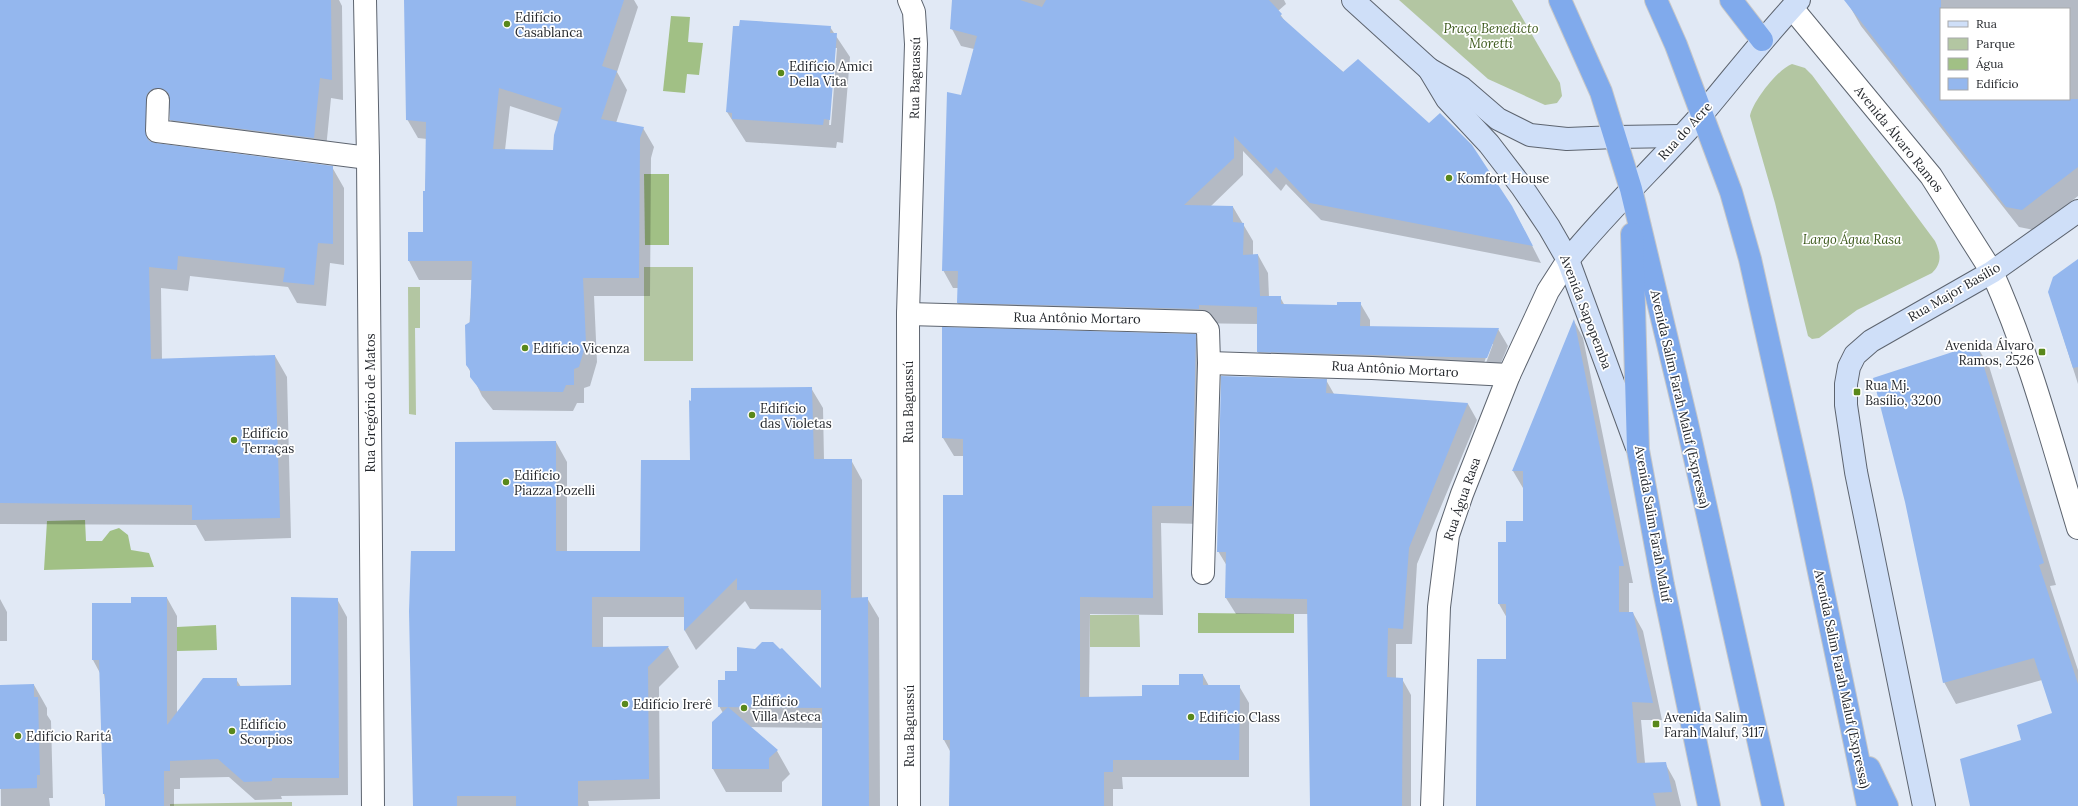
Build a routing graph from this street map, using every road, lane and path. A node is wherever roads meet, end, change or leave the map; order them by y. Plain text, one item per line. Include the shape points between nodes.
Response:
1 (365, 0) edge
2 (910, 0) edge
3 (1353, 0) edge
4 (1560, 0) edge
5 (1656, 0) edge
6 (1731, 0) edge
7 (1795, 4) edge
8 (1762, 40) junction
9 (1429, 69) junction
10 (158, 100) dead end
11 (1703, 113) junction
12 (1616, 136) junction
13 (1681, 136) junction
14 (368, 158) junction
15 (1631, 189) junction
16 (2078, 212) edge
17 (1568, 260) junction
18 (1992, 272) junction
19 (908, 314) junction
20 (1209, 363) junction
21 (1509, 375) junction
22 (1638, 450) junction
23 (2078, 528) edge
24 (1203, 573) dead end
25 (1854, 738) junction
26 (373, 806) edge
27 (909, 806) edge
28 (1432, 806) edge
29 (1708, 806) edge
30 (1773, 806) edge
31 (1868, 806) edge
32 (1887, 806) edge
33 (1924, 806) edge

1 - 14 street, Rua Gregório de Matos
2 - 19 street, Rua Baguassú via 914,12 916,44
3 - 9 main road, Avenida Sapopemba
4 - 12 highway, Avenida Salim Farah Maluf (Expressa) via 1601,92
5 - 11 highway, Avenida Salim Farah Maluf (Expressa)
6 - 8 highway
7 - 8 main road, Rua do Acre
7 - 18 street, Avenida Álvaro Ramos via 1931,176
8 - 11 main road, Rua do Acre
9 - 12 main road, Avenida Sapopemba via 1462,88 1498,119 1530,135 1567,139
9 - 17 main road, Avenida Sapopemba via 1447,99 1489,144 1522,187
10 - 14 street via 157,131
11 - 13 main road, Rua do Acre
11 - 25 highway, Avenida Salim Farah Maluf (Expressa) via 1732,192 1750,259
12 - 13 main road, Avenida Sapopemba
12 - 15 highway, Avenida Salim Farah Maluf (Expressa)
13 - 15 main road, Rua do Acre
14 - 26 street, Rua Gregório de Matos
15 - 17 main road, Rua do Acre
15 - 22 highway, Avenida Salim Farah Maluf
15 - 30 highway, Avenida Salim Farah Maluf (Expressa) via 1687,423
16 - 18 main road, Rua Major Basílio
17 - 21 street, Rua Água Rasa via 1548,291
17 - 22 main road, Avenida Sapopemba
18 - 23 street, Avenida Álvaro Ramos via 2032,373
18 - 33 main road, Rua Major Basílio via 1871,341 1855,355 1849,367 1846,384 1846,405 1856,472
19 - 20 street, Rua Antônio Mortaro via 1196,320 1202,322 1208,330
19 - 27 street, Rua Baguassú
20 - 21 street, Rua Antônio Mortaro
20 - 24 street, Rua Antônio Mortaro
21 - 28 street, Rua Água Rasa via 1448,535 1439,607
22 - 29 highway, Avenida Salim Farah Maluf
25 - 31 highway, Avenida Salim Farah Maluf (Expressa)
25 - 32 highway

